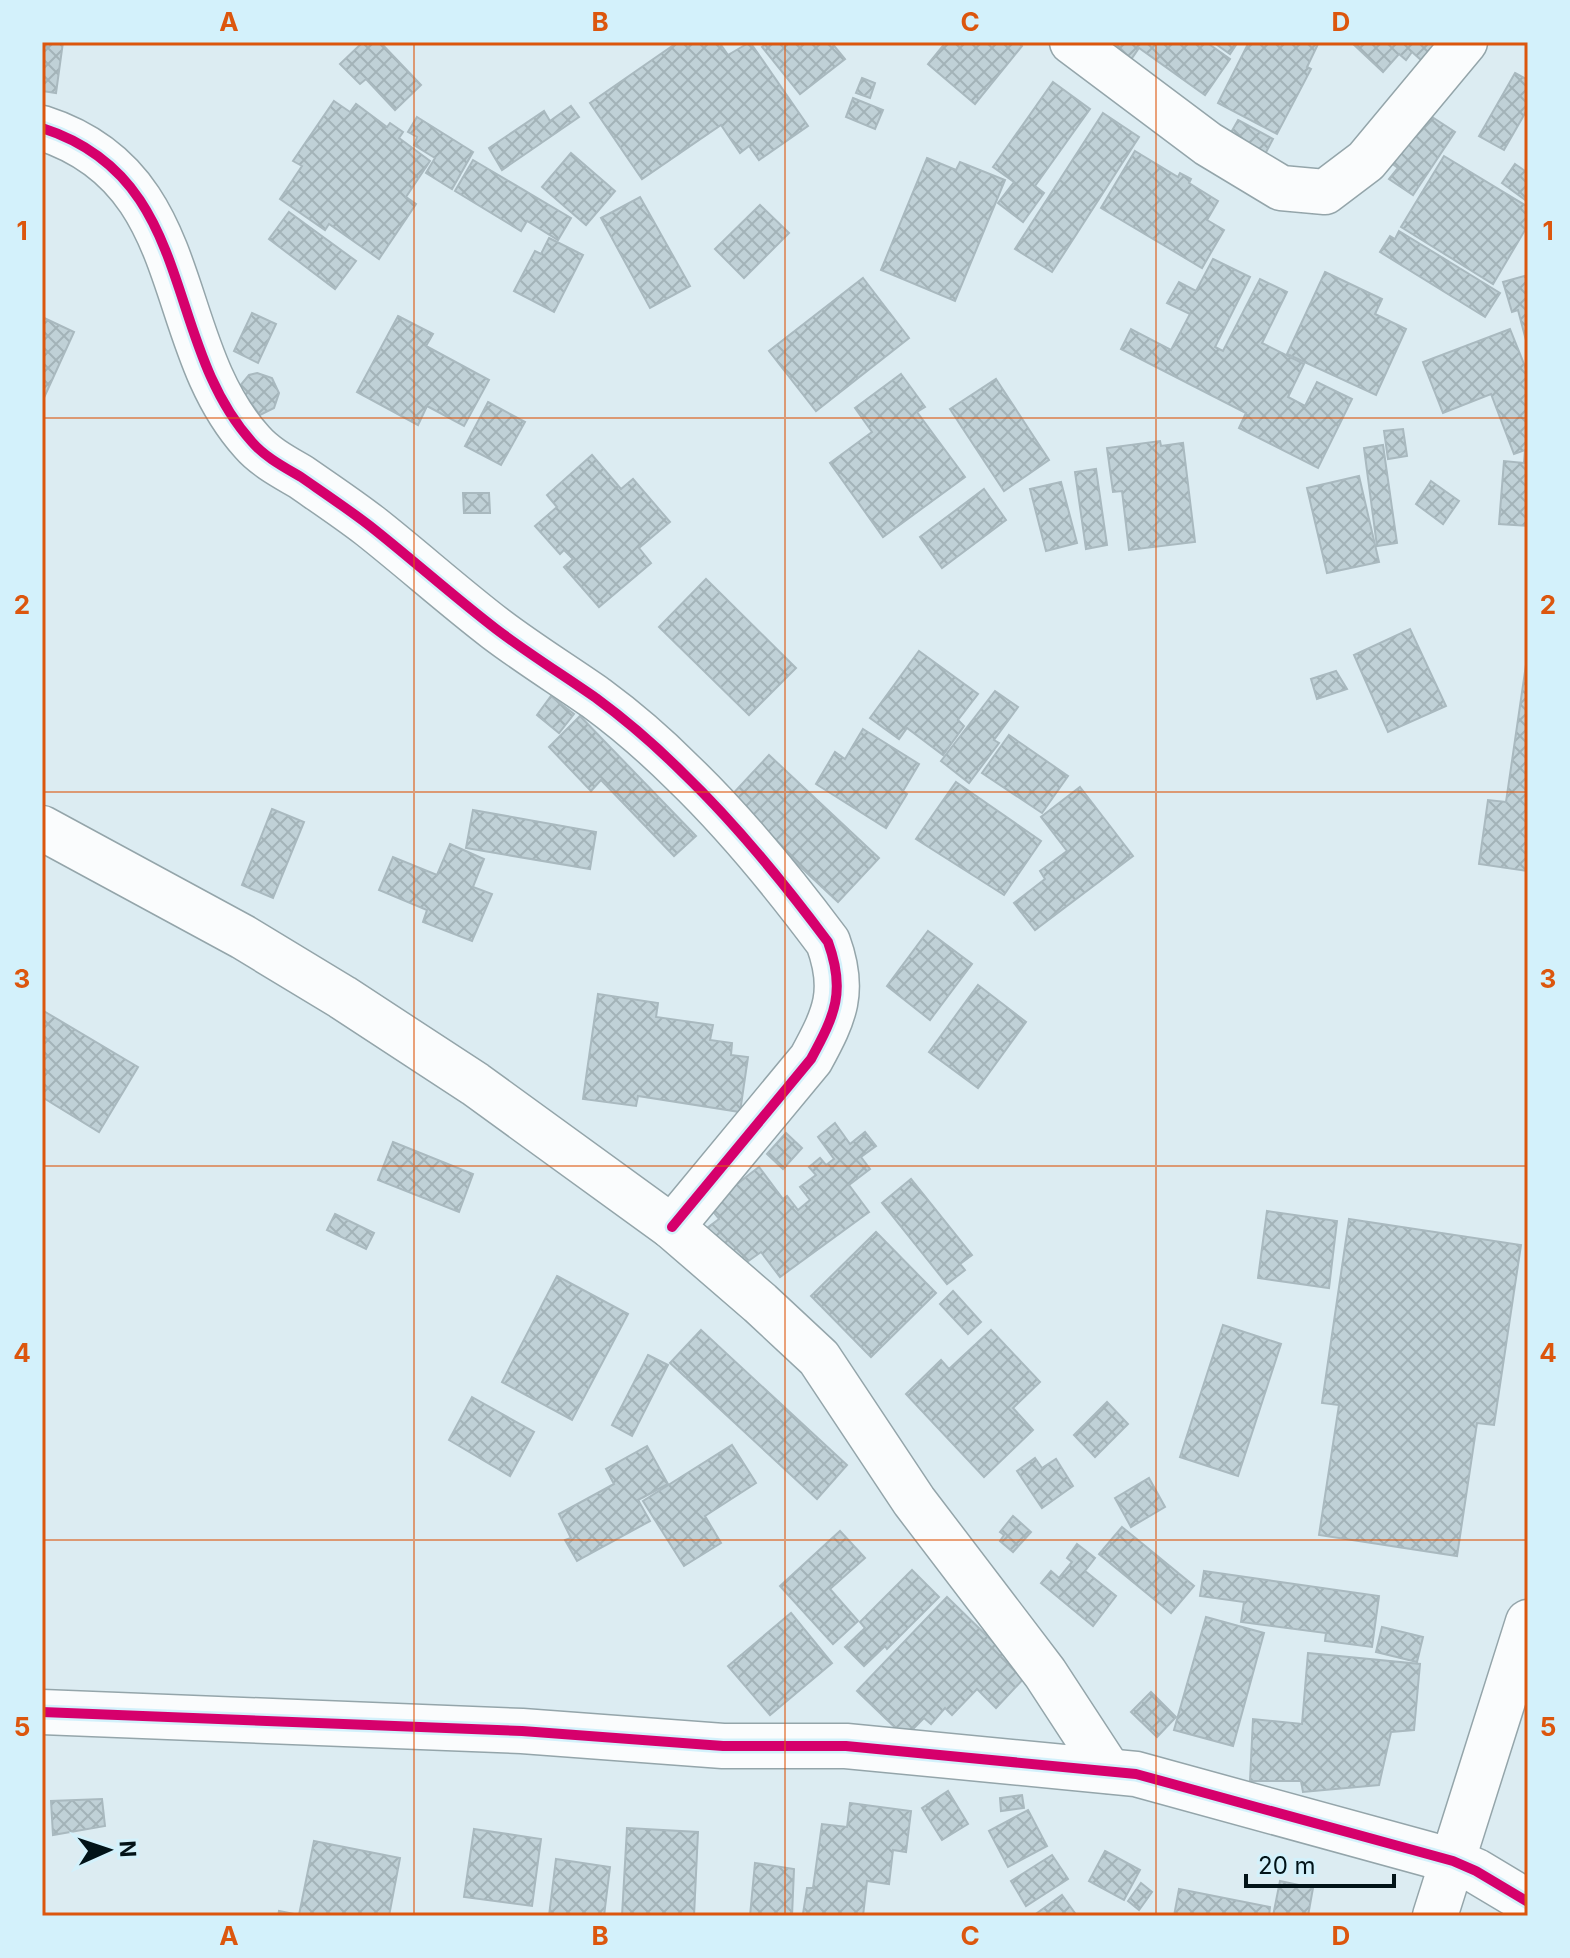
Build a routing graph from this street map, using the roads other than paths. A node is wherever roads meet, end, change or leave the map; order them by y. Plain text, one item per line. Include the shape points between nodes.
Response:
1 (1072, 42) edge
2 (1465, 42) edge
3 (42, 128) edge
4 (42, 828) edge
5 (672, 1227) junction
6 (1528, 1622) edge
7 (42, 1712) edge
8 (1109, 1771) junction
9 (1453, 1861) junction
10 (1528, 1902) edge
11 (1435, 1916) edge

1 - 2 street via 1208,144 1281,188 1325,192 1366,161
3 - 5 street via 99,155 132,186 161,241 210,373 253,444 369,525 643,737 715,805 828,942 838,981 828,1029 811,1059
4 - 5 street via 342,997 475,1084
5 - 8 street via 819,1358 914,1501 1045,1673
6 - 9 street
7 - 8 street via 522,1731 723,1746 846,1746
8 - 9 street
9 - 10 street
9 - 11 street

